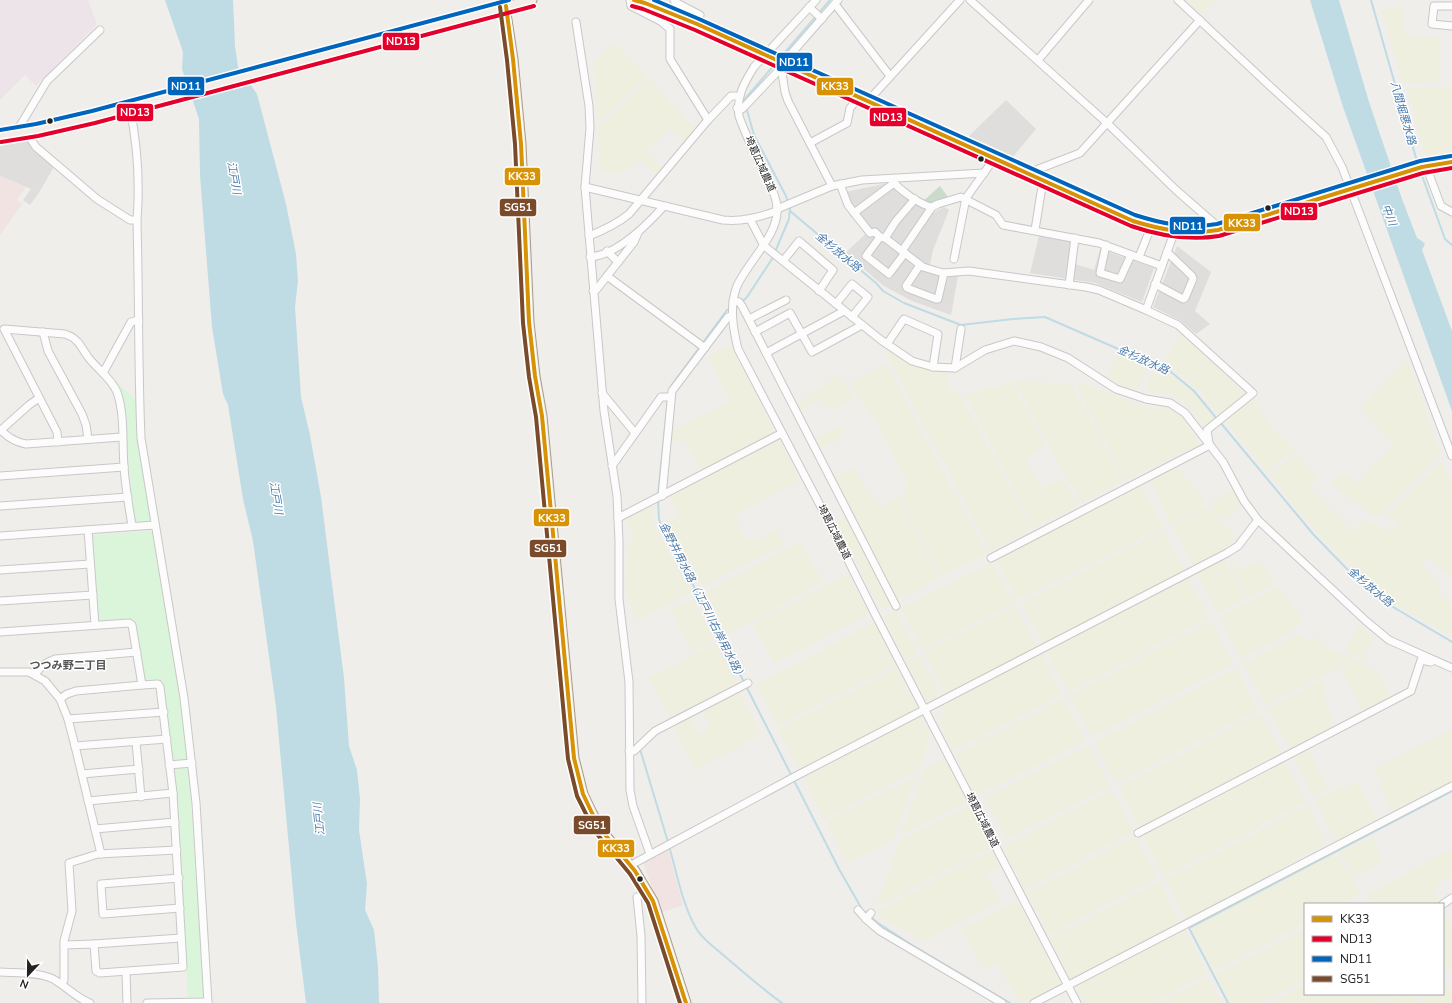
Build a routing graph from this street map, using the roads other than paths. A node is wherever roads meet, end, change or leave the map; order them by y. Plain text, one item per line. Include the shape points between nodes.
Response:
1 (532, 0) edge
2 (630, 0) edge
3 (634, 0) edge
4 (674, 0) edge
5 (816, 0) edge
6 (960, 0) edge
7 (970, 0) edge
8 (1089, 0) edge
9 (1178, 0) edge
10 (837, 2) edge
11 (503, 5) edge
12 (1452, 6) edge
13 (811, 9) junction
14 (820, 18) junction
15 (1200, 20) junction
16 (576, 22) dead end
17 (697, 24) junction
18 (1452, 26) edge
19 (100, 30) dead end
20 (765, 54) junction
21 (1038, 60) junction
22 (782, 65) junction
23 (890, 76) junction
24 (739, 96) junction
25 (864, 100) junction
26 (130, 108) junction
27 (738, 108) junction
28 (708, 120) junction
29 (1107, 123) junction
30 (26, 132) junction
31 (15, 134) junction
32 (0, 136) edge
33 (810, 143) junction
34 (994, 159) junction
35 (1452, 162) edge
36 (1424, 166) junction
37 (984, 173) junction
38 (1033, 176) junction
39 (1042, 180) junction
40 (893, 181) junction
41 (840, 184) junction
42 (832, 186) junction
43 (585, 187) junction
44 (1351, 188) junction
45 (966, 198) junction
46 (915, 199) junction
47 (641, 201) junction
48 (664, 206) junction
49 (932, 207) junction
50 (778, 210) junction
51 (1452, 212) edge
52 (854, 214) junction
53 (750, 219) junction
54 (137, 220) junction
55 (1151, 227) junction
56 (1035, 230) junction
57 (1218, 230) junction
58 (638, 233) junction
59 (1174, 233) junction
60 (589, 236) junction
61 (882, 237) junction
62 (1076, 238) junction
63 (763, 245) junction
64 (1106, 245) junction
65 (607, 252) junction
66 (904, 252) junction
67 (1167, 252) junction
68 (1131, 254) junction
69 (590, 257) junction
70 (1138, 258) junction
71 (954, 259) dead end
72 (783, 261) junction
73 (618, 262) junction
74 (920, 265) junction
75 (1162, 266) junction
76 (944, 273) junction
77 (607, 276) junction
78 (1155, 284) junction
79 (1069, 285) junction
80 (593, 291) junction
81 (819, 291) junction
82 (786, 300) dead end
83 (738, 303) junction
84 (836, 304) junction
85 (1146, 310) junction
86 (844, 311) junction
87 (732, 316) junction
88 (852, 317) junction
89 (749, 319) junction
90 (139, 320) junction
91 (862, 325) junction
92 (961, 329) dead end
93 (43, 332) junction
94 (755, 332) junction
95 (802, 334) junction
96 (887, 344) junction
97 (702, 346) junction
98 (766, 353) junction
99 (933, 367) junction
100 (955, 368) junction
101 (103, 373) junction
102 (602, 393) junction
103 (669, 397) junction
104 (39, 398) junction
105 (1, 430) edge
106 (635, 433) junction
107 (782, 433) junction
108 (122, 437) junction
109 (88, 439) junction
110 (58, 442) junction
111 (1210, 445) junction
112 (1452, 456) edge
113 (612, 466) junction
114 (124, 467) junction
115 (0, 476) edge
116 (662, 496) junction
117 (128, 497) junction
118 (0, 506) edge
119 (618, 518) junction
120 (1258, 520) junction
121 (155, 525) junction
122 (132, 526) junction
123 (88, 530) junction
124 (0, 536) edge
125 (991, 558) dead end
126 (90, 564) junction
127 (0, 570) edge
128 (93, 595) junction
129 (0, 601) edge
130 (896, 606) dead end
131 (95, 625) junction
132 (0, 632) edge
133 (137, 652) junction
134 (1451, 668) edge
135 (0, 672) edge
136 (35, 675) junction
137 (745, 684) dead end
138 (142, 685) junction
139 (60, 699) junction
140 (924, 709) junction
141 (164, 712) junction
142 (68, 719) junction
143 (167, 739) junction
144 (136, 742) junction
145 (76, 746) junction
146 (629, 751) junction
147 (192, 763) junction
148 (170, 765) junction
149 (138, 769) junction
150 (82, 774) junction
151 (1452, 786) edge
152 (173, 793) junction
153 (141, 797) junction
154 (88, 800) junction
155 (175, 822) junction
156 (95, 828) junction
157 (1138, 833) dead end
158 (177, 850) junction
159 (101, 854) junction
160 (650, 854) junction
161 (631, 865) junction
162 (179, 878) junction
163 (637, 897) dead end
164 (180, 908) junction
165 (858, 910) dead end
166 (871, 913) dead end
167 (866, 919) junction
168 (181, 938) junction
169 (94, 944) junction
170 (64, 945) junction
171 (0, 972) edge
172 (126, 972) junction
173 (60, 983) junction
174 (1068, 986) junction
175 (87, 1002) edge
176 (127, 1003) edge
177 (147, 1003) edge
178 (208, 1003) edge
179 (642, 1003) edge
180 (686, 1003) edge
181 (1002, 1003) edge
182 (1034, 1003) edge
183 (1077, 1003) edge

1 - 11 main road
2 - 28 street via 631,6 670,29 670,58
3 - 17 main road
4 - 17 street via 700,15
5 - 13 street, 埼葛広域農道
6 - 23 street
7 - 21 street
8 - 21 street
9 - 15 street
10 - 14 street
10 - 23 street
11 - 26 main road
11 - 161 main road via 513,59 520,137 529,322 542,416 574,758 577,774 592,813 602,831
12 - 18 street via 1434,6 1432,24
13 - 14 street
13 - 20 street, 埼葛広域農道
14 - 22 street
15 - 29 street
15 - 44 street via 1326,136
16 - 43 street via 589,106 590,128
17 - 20 main road
19 - 31 street via 47,81
20 - 22 main road
20 - 24 street, 埼葛広域農道 via 747,79
21 - 29 street
22 - 25 main road
22 - 27 street via 742,109
22 - 33 street via 788,101
23 - 25 street
24 - 27 street, 埼葛広域農道
24 - 28 street via 730,96
25 - 33 street via 850,108 847,123
25 - 34 main road
26 - 30 main road
26 - 54 street via 135,139
27 - 50 street, 埼葛広域農道 via 741,122 773,190
28 - 47 street
29 - 38 street via 1080,153 1036,170
29 - 57 street via 1216,225
30 - 31 main road
30 - 54 street via 36,147 97,199 130,220
31 - 32 main road
33 - 42 street
34 - 37 street
34 - 38 main road
35 - 36 main road
36 - 44 main road
36 - 51 street via 1441,206
37 - 40 street
37 - 45 street
38 - 39 main road
39 - 55 main road
39 - 56 street
40 - 41 street via 862,180
40 - 46 street
40 - 52 street
41 - 42 street
41 - 52 street
42 - 50 street
43 - 47 street
43 - 60 street
44 - 57 main road
44 - 112 street
45 - 49 street via 961,197
45 - 56 street via 996,215 1003,225
45 - 71 street
46 - 49 street
46 - 61 street
47 - 48 street
47 - 60 street via 618,222
48 - 53 street via 723,220
48 - 58 street
49 - 66 street
50 - 53 street
50 - 63 street, 埼葛広域農道 via 776,222
52 - 61 street via 870,233 875,232
53 - 63 street
54 - 90 street
55 - 59 main road
55 - 70 street
56 - 62 street
57 - 59 main road
58 - 65 street
58 - 73 street
59 - 67 street
60 - 69 street
61 - 66 street
61 - 66 street via 866,256 890,274
62 - 64 street
62 - 79 street
63 - 72 street
63 - 83 street, 埼葛広域農道 via 736,288
64 - 68 street
64 - 68 street via 1100,273 1120,279
65 - 69 street
65 - 73 street
66 - 74 street
67 - 75 street
67 - 78 street via 1193,279 1183,299
68 - 70 street
69 - 80 street
70 - 75 street
72 - 81 street
72 - 81 street via 799,241 833,270
73 - 77 street
74 - 76 street
74 - 76 street via 906,286 936,300
75 - 78 street
76 - 79 street via 969,271
77 - 80 street
77 - 97 street
78 - 85 street
79 - 85 street via 1099,290
80 - 102 street
81 - 84 street
82 - 89 street
83 - 87 street, 埼葛広域農道
83 - 89 street
84 - 86 street
84 - 88 street via 852,284 868,297
85 - 111 street via 1178,325 1253,393 1207,430
86 - 88 street
86 - 95 street
87 - 97 street via 728,317
87 - 107 street, 埼葛広域農道 via 738,349
88 - 91 street
89 - 94 street
90 - 101 street via 131,322
90 - 121 street via 141,438
91 - 95 street via 812,352
91 - 96 street
92 - 100 street
93 - 101 street via 72,336
93 - 104 street via 4,329
93 - 109 street via 48,351 82,414
94 - 95 street via 790,313
94 - 98 street
95 - 98 street
96 - 99 street via 912,361
96 - 99 street via 904,319 938,334
97 - 103 street
98 - 130 street
99 - 100 street
100 - 111 street via 985,350 1014,341 1041,347 1068,358 1116,389 1146,400 1170,403 1185,413
101 - 108 street via 116,391 120,403
102 - 106 street
102 - 113 street
103 - 106 street via 661,397
103 - 116 street
104 - 105 street
104 - 110 street via 57,432
105 - 110 street via 18,443
106 - 113 street
107 - 116 street
107 - 140 street, 埼葛広域農道
108 - 109 street
108 - 114 street
109 - 110 street
111 - 120 street via 1224,462 1244,502
111 - 125 street
113 - 119 street
114 - 115 street
114 - 117 street
116 - 119 street
117 - 118 street
117 - 122 street
119 - 146 street via 619,599 629,682
120 - 134 street via 1389,640
120 - 140 street via 1238,546 1226,553
121 - 122 street
121 - 147 street via 184,698
122 - 123 street
123 - 124 street
123 - 126 street
126 - 127 street
126 - 128 street
128 - 129 street
128 - 131 street
131 - 132 street
131 - 133 street via 129,623 132,625
133 - 136 street via 55,659 47,662
133 - 138 street
134 - 157 street via 1421,660 1411,691
135 - 136 street via 29,672
136 - 139 street
137 - 146 street via 656,730 634,751
138 - 139 street via 76,690
138 - 141 street via 158,684
139 - 142 street
140 - 160 street
140 - 174 street, 埼葛広域農道
141 - 142 street
141 - 143 street
142 - 145 street
143 - 144 street
143 - 148 street
144 - 145 street
144 - 149 street
145 - 150 street
146 - 160 street via 633,806
147 - 148 street
147 - 178 street
148 - 152 street
149 - 150 street
149 - 153 street
150 - 154 street
151 - 174 street
152 - 153 street
152 - 155 street
153 - 154 street
154 - 156 street
155 - 156 street
155 - 158 street
156 - 159 street
158 - 159 street
158 - 162 street
159 - 170 street via 69,863 72,911
160 - 161 street
161 - 180 main road via 653,901
162 - 164 street
162 - 164 street via 101,884 101,891 102,914
163 - 179 street via 641,936
164 - 168 street
165 - 167 street
166 - 167 street
167 - 181 street via 880,930
168 - 169 street
168 - 172 street via 183,968
169 - 170 street
169 - 172 street via 96,971
170 - 173 street via 64,980
171 - 173 street via 46,976
172 - 176 street
173 - 175 street
174 - 182 street
174 - 183 street, 埼葛広域農道
177 - 178 street

